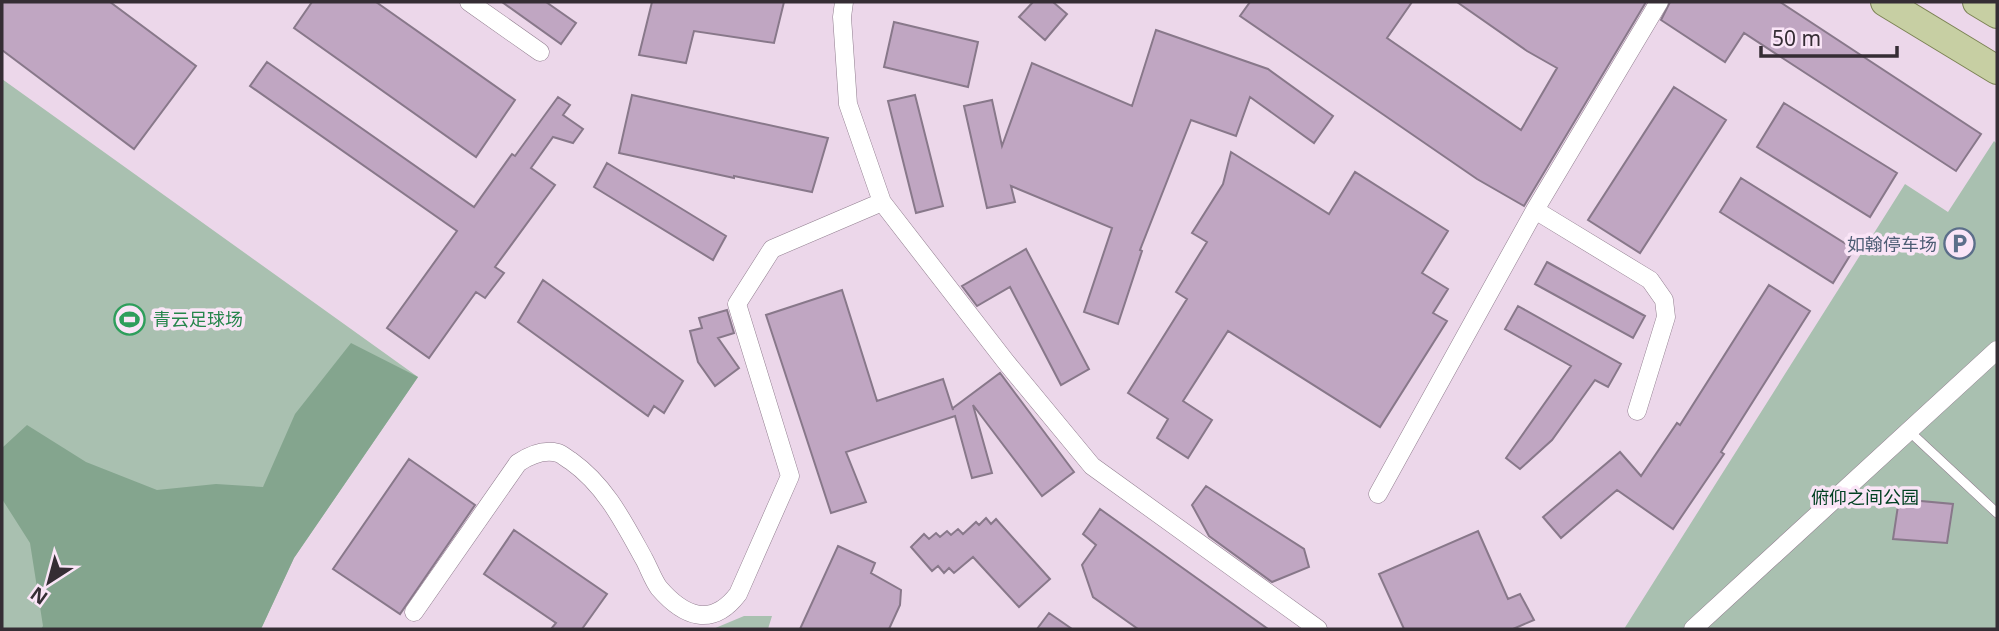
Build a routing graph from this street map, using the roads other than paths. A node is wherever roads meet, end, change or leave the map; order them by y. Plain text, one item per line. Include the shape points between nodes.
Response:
1 (469, 2) edge
2 (844, 2) edge
3 (1659, 2) edge
4 (1885, 2) edge
5 (1977, 2) edge
6 (1997, 14) edge
7 (540, 52) dead end
8 (1997, 70) edge
9 (882, 202) junction
10 (1535, 210) junction
11 (1997, 350) edge
12 (1637, 411) dead end
13 (1910, 432) junction
14 (1378, 494) dead end
15 (1997, 513) edge
16 (414, 612) dead end
17 (1318, 629) edge
18 (1693, 629) edge

1 - 7 street
2 - 9 street via 848,104
3 - 10 street
4 - 8 main road
5 - 6 main road
9 - 16 street via 772,249 737,304 790,476 738,594 727,608 711,616 693,614 677,604 658,586 612,502 583,470 559,453 534,453 518,463
9 - 17 street via 1092,466
10 - 12 street via 1650,280 1664,300 1666,317
10 - 14 street
11 - 13 street
13 - 15 lane
13 - 18 street

